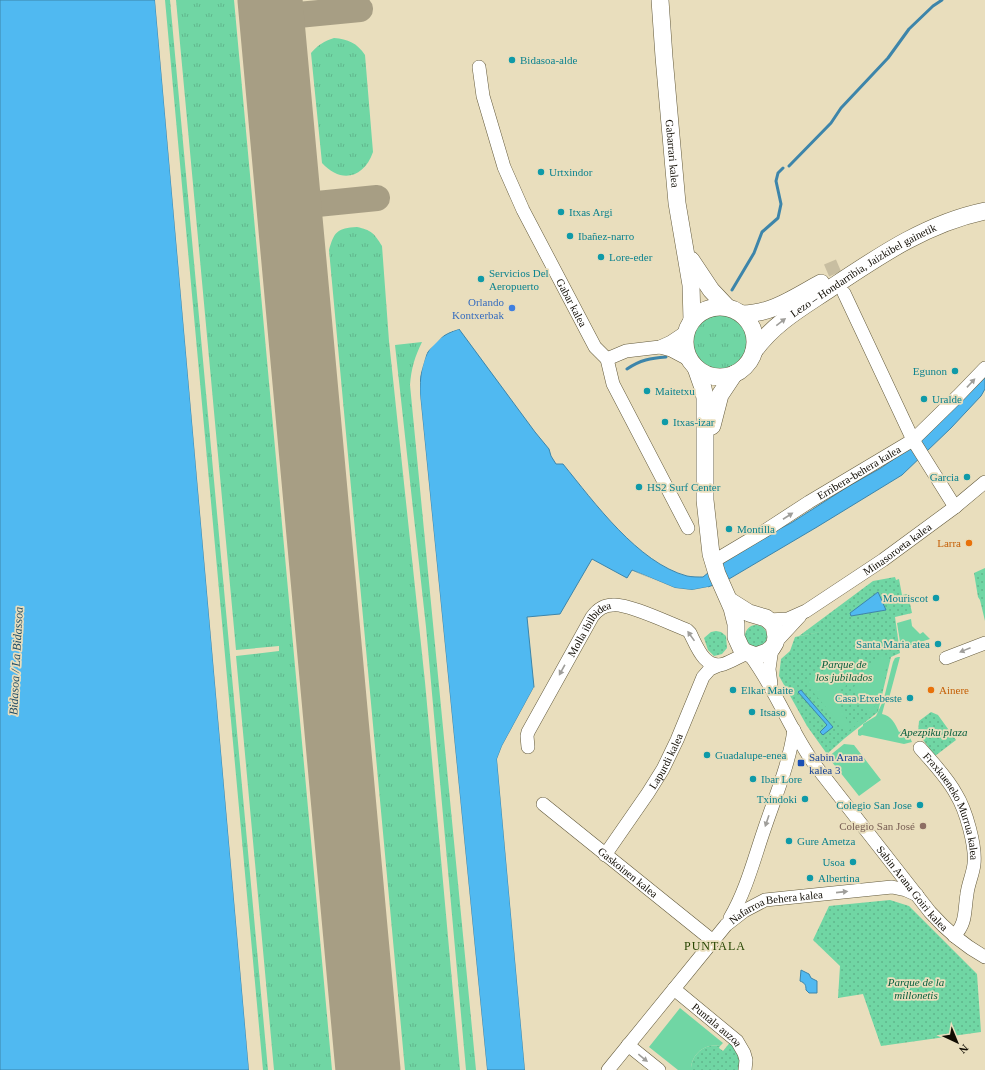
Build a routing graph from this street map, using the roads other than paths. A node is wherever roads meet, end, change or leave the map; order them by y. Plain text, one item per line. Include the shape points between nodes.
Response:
1 (654, 0) edge
2 (660, 0) edge
3 (664, 57) junction
4 (479, 67) dead end
5 (985, 206) edge
6 (985, 211) edge
7 (686, 249) junction
8 (844, 293) tunnel mouth
9 (735, 311) junction
10 (689, 326) junction
11 (660, 347) junction
12 (754, 351) junction
13 (607, 359) junction
14 (692, 363) junction
15 (985, 368) edge
16 (734, 374) junction
17 (914, 441) junction
18 (705, 465) junction
19 (985, 482) edge
20 (955, 507) junction
21 (688, 528) dead end
22 (715, 556) junction
23 (730, 600) junction
24 (806, 611) junction
25 (762, 618) junction
26 (985, 643) edge
27 (743, 646) junction
28 (774, 646) junction
29 (946, 658) dead end
30 (720, 664) junction
31 (772, 687) junction
32 (794, 730) junction
33 (528, 747) dead end
34 (920, 748) dead end
35 (543, 804) dead end
36 (605, 855) junction
37 (746, 882) junction
38 (917, 895) junction
39 (764, 900) junction
40 (726, 925) junction
41 (954, 936) junction
42 (713, 941) junction
43 (981, 955) edge
44 (985, 966) edge
45 (674, 989) junction
46 (628, 1045) junction
47 (608, 1070) edge
48 (659, 1070) edge
49 (745, 1070) edge

1 - 3 main road, Gabarrari kalea
2 - 3 main road, Gabarrari kalea
3 - 7 main road, Gabarrari kalea via 677,203
4 - 13 street, Gabar kalea via 482,96 504,167 523,210 594,347
5 - 9 main road, Lezo – Hondarribia, Jaizkibel gainetik via 938,220 906,234 776,308 752,314
12 -> 6 main road, Lezo – Hondarribia, Jaizkibel gainetik via 784,319 884,253 939,225
7 - 9 main road via 704,280
7 - 10 main road, Gabarrari kalea via 691,285
8 - 17 street
9 - 10 main road via 711,307 704,310
9 - 12 main road via 752,327
10 - 11 street via 671,342
10 - 14 main road via 684,345
11 - 13 street via 626,351
11 - 14 street via 671,350
12 - 16 main road via 749,362
13 - 21 street via 613,384
14 - 16 main road via 707,375 714,377
14 - 18 main road via 700,378 705,398
17 -> 15 street, Erribera-behera kalea
16 - 18 main road via 720,395 716,407
17 - 20 street
22 -> 17 street, Erribera-behera kalea via 766,530
18 - 22 main road via 705,500
19 - 20 street, Minasoroeta kalea
20 - 24 street, Minasoroeta kalea via 883,560
22 - 23 main road via 717,574
23 - 25 main road via 742,610
23 - 27 main road
24 - 25 street, Minasoroeta kalea via 788,619
24 - 28 street, Minasoroeta kalea
25 - 27 main road via 751,616 742,622
25 - 28 main road via 774,625
26 -> 29 street
27 - 28 main road via 762,655
27 - 30 street
27 - 31 street, Sabin Arana Goiri kalea
28 - 31 street, Sabin Arana Goiri kalea via 769,669
30 -> 33 street, Molla ibilbidea via 705,659 686,630 623,606 606,606 592,617 528,732
30 - 36 street, Lapurdi kalea via 710,669 703,677 663,769
31 - 32 street, Sabin Arana Goiri kalea
32 -> 37 street via 788,758
32 - 38 street, Sabin Arana Goiri kalea via 807,754
34 - 41 street, Fraxkueneko Murrua kalea via 957,794 974,844 974,864 968,882 964,920 962,929
35 - 36 street, Gaskoinen kalea
36 - 42 street, Gaskoinen kalea
37 - 39 street via 751,896 757,900
37 - 40 street via 738,904
39 -> 38 street, Nafarroa Behera kalea via 892,887
38 - 41 street, Sabin Arana Goiri kalea
39 - 40 street, Nafarroa Behera kalea via 744,910
40 - 42 street, Nafarroa Behera kalea
41 - 43 street, Sabin Arana Goiri kalea
42 - 45 street, Nafarroa Behera kalea
43 - 44 street
45 - 46 street, Nafarroa Behera kalea
45 - 49 street, Puntala auzoa via 737,1041 746,1060
46 - 47 street, Nafarroa Behera kalea
46 -> 48 street

